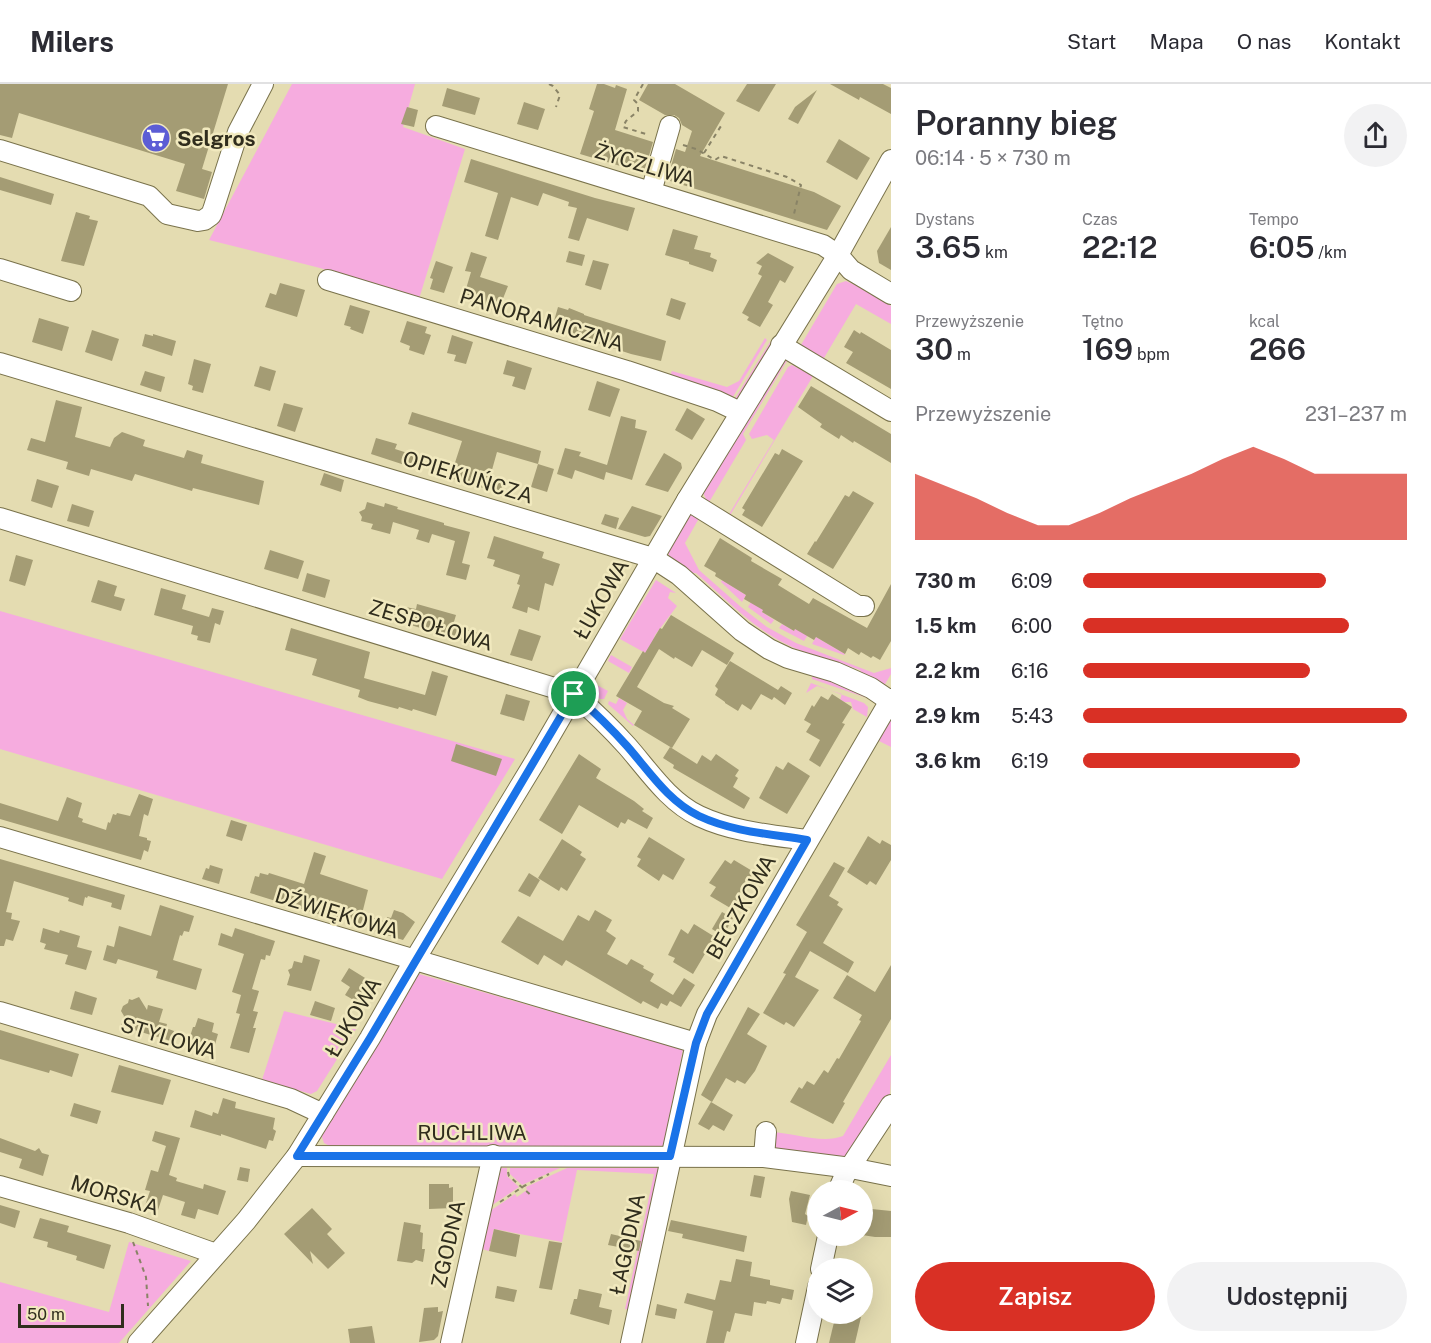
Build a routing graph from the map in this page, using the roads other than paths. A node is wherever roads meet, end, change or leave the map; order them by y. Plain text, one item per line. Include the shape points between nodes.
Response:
1 (263, 84) edge
2 (436, 126) dead end
3 (668, 133) road end
4 (0, 150) edge
5 (891, 160) edge
6 (651, 192) junction
7 (838, 255) junction
8 (0, 269) edge
9 (328, 280) dead end
10 (71, 291) dead end
11 (891, 294) edge
12 (781, 345) junction
13 (0, 363) edge
14 (891, 411) edge
15 (740, 412) junction
16 (687, 500) junction
17 (0, 518) edge
18 (653, 558) junction
19 (864, 606) dead end
20 (574, 694) junction
21 (891, 700) edge
22 (0, 837) edge
23 (807, 840) junction
24 (414, 961) junction
25 (0, 1012) edge
26 (696, 1043) junction
27 (891, 1105) edge
28 (323, 1114) junction
29 (766, 1132) dead end
30 (297, 1156) junction
31 (670, 1156) junction
32 (764, 1157) junction
33 (500, 1161) junction
34 (851, 1168) junction
35 (891, 1176) edge
36 (842, 1180) edge
37 (0, 1186) edge
38 (216, 1254) junction
39 (810, 1324) edge
40 (138, 1343) edge
41 (451, 1343) edge
42 (631, 1343) edge
43 (806, 1343) edge

1 - 4 street via 238,132 211,215 204,220 167,213 149,196
2 - 6 street, ŻYCZLIWA
3 - 6 street
5 - 7 street, ŁUKOWA
6 - 7 street, ŻYCZLIWA via 823,244
7 - 11 street, ŻYCZLIWA via 851,270
7 - 12 street, ŁUKOWA
8 - 10 street
9 - 15 street, PANORAMICZNA via 627,371
12 - 14 street
12 - 15 street, ŁUKOWA
13 - 18 street, OPIEKUŃCZA
15 - 16 street, ŁUKOWA
16 - 18 street, ŁUKOWA
16 - 19 street via 858,606
17 - 20 street, ZESPOŁOWA
18 - 20 street, ŁUKOWA
18 - 21 street, OPIEKUŃCZA via 769,649 844,676
20 - 23 street, ZESPOŁOWA via 682,806 721,825
20 - 24 street, ŁUKOWA
21 - 23 street, BECZKOWA
22 - 24 street, DŹWIĘKOWA
23 - 26 street, BECZKOWA via 716,997
24 - 26 street, DŹWIĘKOWA
24 - 28 street, ŁUKOWA
25 - 28 street, STYLOWA via 291,1099
26 - 31 street, BECZKOWA
27 - 34 street
28 - 30 street, ŁUKOWA
29 - 32 street
30 - 33 street, RUCHLIWA
30 - 38 street
31 - 32 street, RUCHLIWA
31 - 33 street, RUCHLIWA
31 - 42 street, ŁAGODNA
32 - 34 street, RUCHLIWA
33 - 41 street, ZGODNA
34 - 35 street, RUCHLIWA
34 - 36 street
37 - 38 street, MORSKA
38 - 40 street
39 - 43 street

